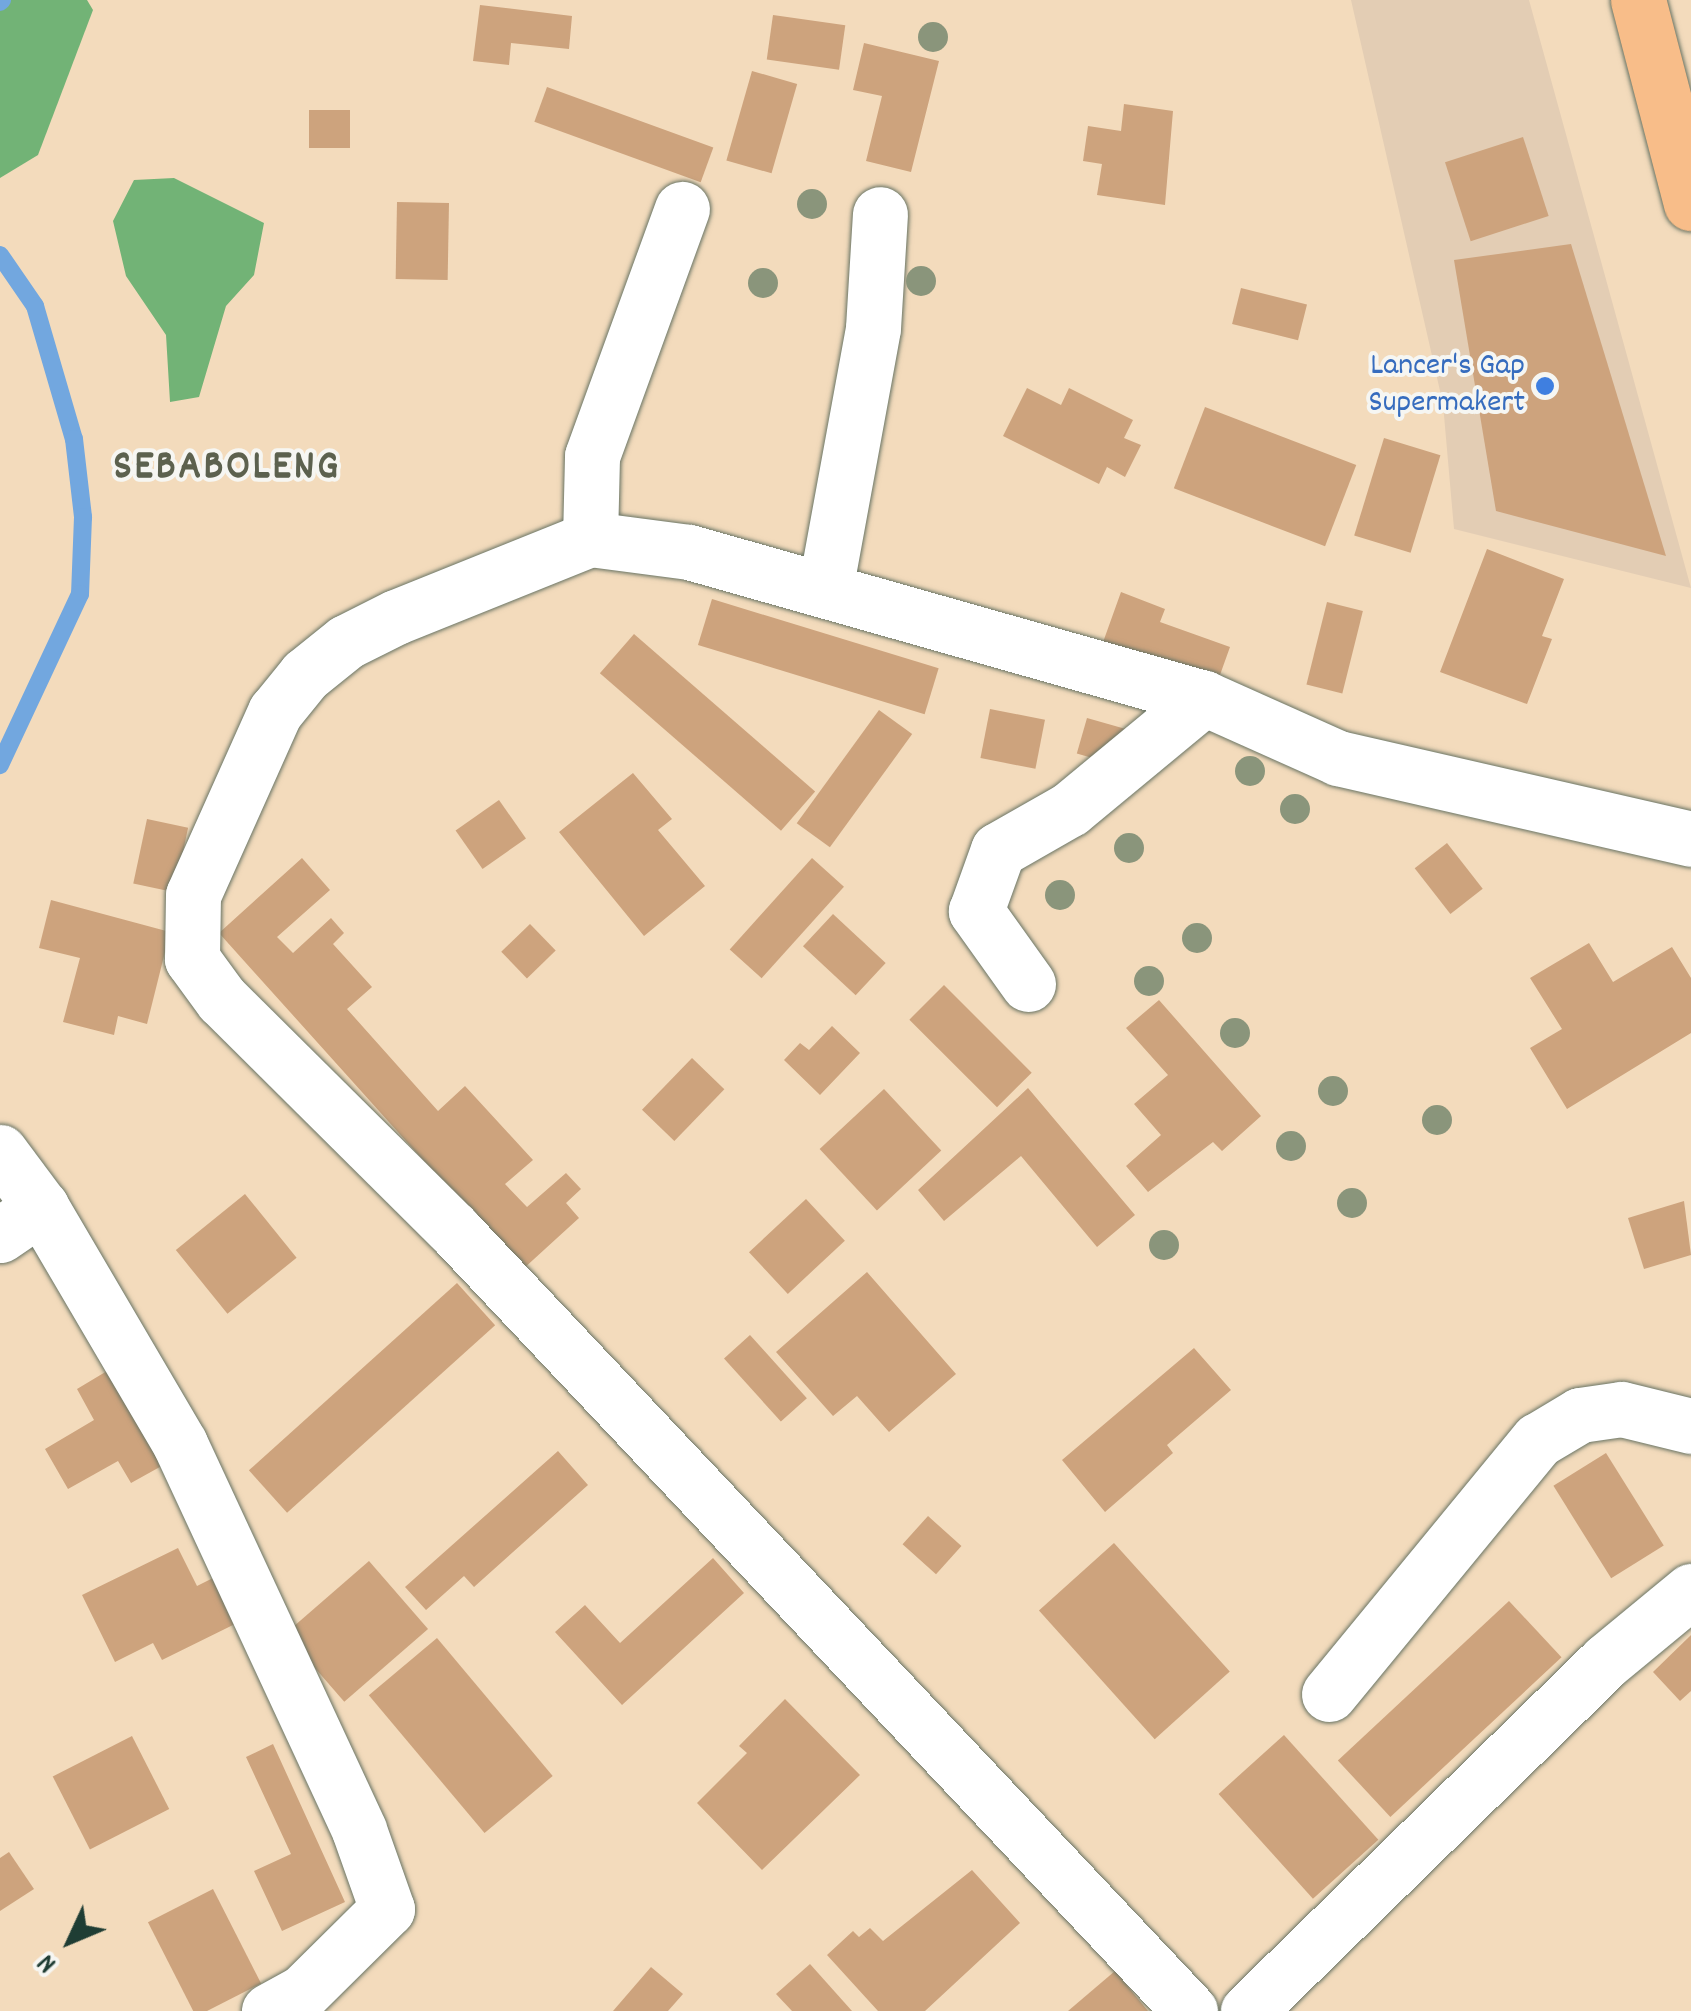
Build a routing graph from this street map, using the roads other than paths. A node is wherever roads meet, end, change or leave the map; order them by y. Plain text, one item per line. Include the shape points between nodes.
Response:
1 (1638, 0) edge
2 (1691, 203) edge
3 (682, 209) dead end
4 (880, 214) dead end
5 (590, 539) junction
6 (825, 590) junction
7 (1204, 698) junction
8 (1691, 839) edge
9 (1028, 984) dead end
10 (16, 1195) edge
11 (1691, 1426) edge
12 (1691, 1591) edge
13 (1330, 1694) dead end
14 (299, 2005) edge
15 (1190, 2011) edge
16 (1248, 2011) edge

1 - 2 main road
3 - 5 street via 592,456
4 - 6 street via 873,328
5 - 6 street via 690,552
5 - 15 street via 396,617 346,642 305,674 275,712 193,895 192,959 222,1000 453,1228
6 - 7 street
7 - 8 street via 1338,758
7 - 9 street via 1070,809 998,850 976,911
10 - 14 street via 180,1444 360,1830 386,1910
11 - 13 street via 1622,1409 1580,1415 1538,1440
12 - 16 street via 1606,1661

